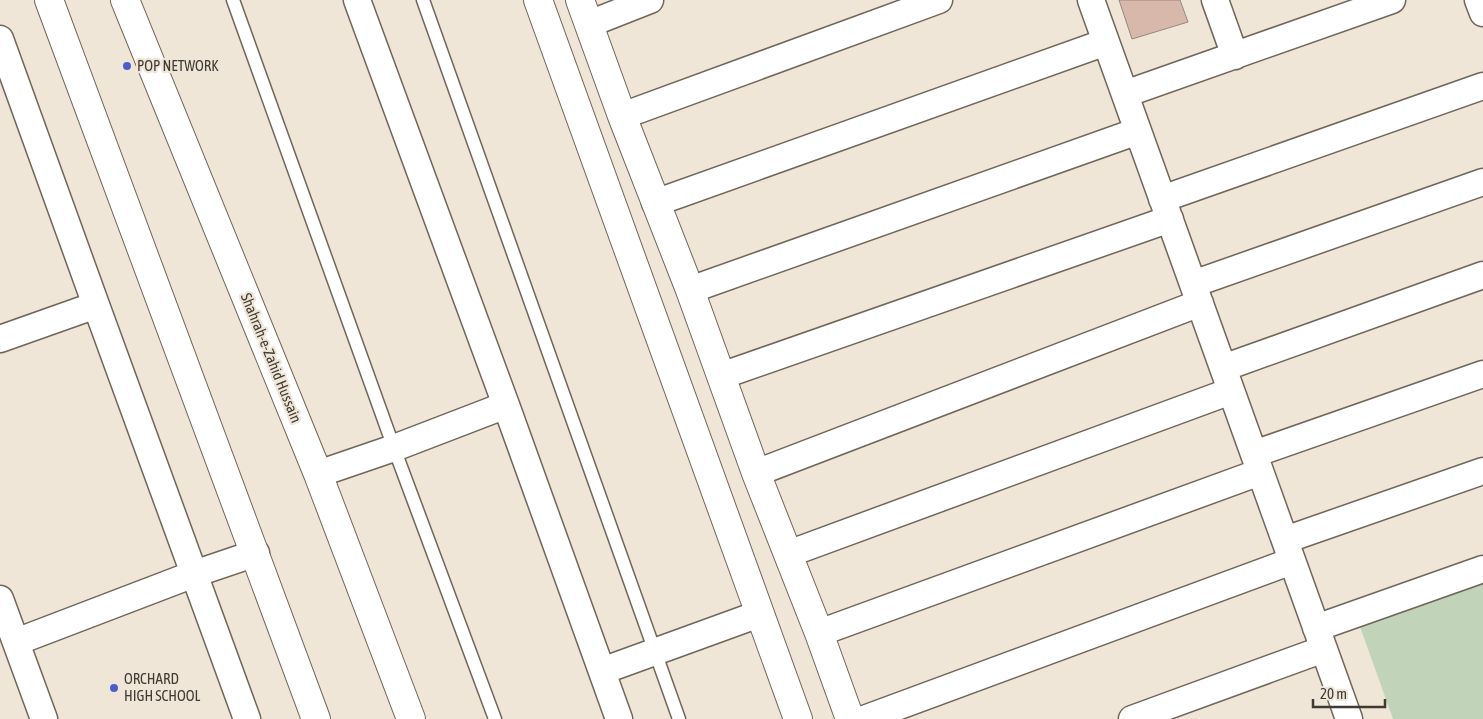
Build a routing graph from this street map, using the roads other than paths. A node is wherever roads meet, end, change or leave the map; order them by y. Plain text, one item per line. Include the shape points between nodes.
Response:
1 (50, 0) edge
2 (125, 0) edge
3 (232, 0) edge
4 (357, 0) edge
5 (423, 0) edge
6 (538, 0) edge
7 (650, 0) edge
8 (938, 0) edge
9 (1091, 0) edge
10 (1215, 0) edge
11 (1392, 0) edge
12 (1478, 0) edge
13 (584, 12) edge
14 (1483, 13) edge
15 (0, 39) edge
16 (1106, 42) junction
17 (1235, 56) junction
18 (1483, 86) edge
19 (1125, 94) junction
20 (622, 116) junction
21 (1138, 131) junction
22 (1483, 182) edge
23 (655, 203) junction
24 (1166, 209) junction
25 (1483, 275) edge
26 (690, 290) junction
27 (1196, 294) junction
28 (96, 305) junction
29 (0, 339) edge
30 (1483, 374) edge
31 (721, 376) junction
32 (1227, 379) junction
33 (506, 405) junction
34 (394, 448) junction
35 (1257, 463) junction
36 (1483, 471) edge
37 (756, 473) junction
38 (318, 474) junction
39 (1289, 550) junction
40 (256, 553) junction
41 (788, 554) junction
42 (1483, 569) edge
43 (194, 574) junction
44 (1, 607) edge
45 (759, 614) junction
46 (819, 633) junction
47 (1320, 638) junction
48 (16, 642) junction
49 (656, 652) junction
50 (602, 671) junction
51 (44, 719) edge
52 (247, 719) edge
53 (316, 719) edge
54 (411, 719) edge
55 (495, 719) edge
56 (619, 719) edge
57 (679, 719) edge
58 (798, 719) edge
59 (850, 719) edge
60 (864, 719) edge
61 (1132, 719) edge
62 (1349, 719) edge

1 - 40 main road
2 - 38 main road, Shahrah-e-Zahid Hussain
3 - 34 lane
4 - 33 street
5 - 49 lane
6 - 45 main road
7 - 13 street
8 - 20 street
9 - 16 street
10 - 17 street
11 - 17 street
12 - 14 street
13 - 20 main road
15 - 28 street
16 - 19 street
16 - 23 street
17 - 19 street
18 - 24 street
19 - 21 street
20 - 23 main road
21 - 24 street
21 - 26 street
22 - 27 street
23 - 26 main road
24 - 27 street
24 - 31 street
25 - 32 street
26 - 31 main road
27 - 32 street
27 - 37 street
28 - 29 street
28 - 43 street
30 - 35 street
31 - 37 main road
32 - 35 street
32 - 41 street
33 - 34 street
33 - 50 street
34 - 38 street
34 - 55 lane
35 - 39 street
35 - 46 street
36 - 39 street
37 - 41 main road
38 - 54 main road, Shahrah-e-Zahid Hussain
39 - 47 street
39 - 60 street
40 - 43 street
40 - 53 main road
41 - 46 main road
42 - 47 street
43 - 48 street
43 - 52 street
44 - 48 street
45 - 49 street
45 - 58 main road
46 - 59 main road
47 - 61 street
47 - 62 street
48 - 51 street
49 - 50 street
49 - 57 lane
50 - 56 street

